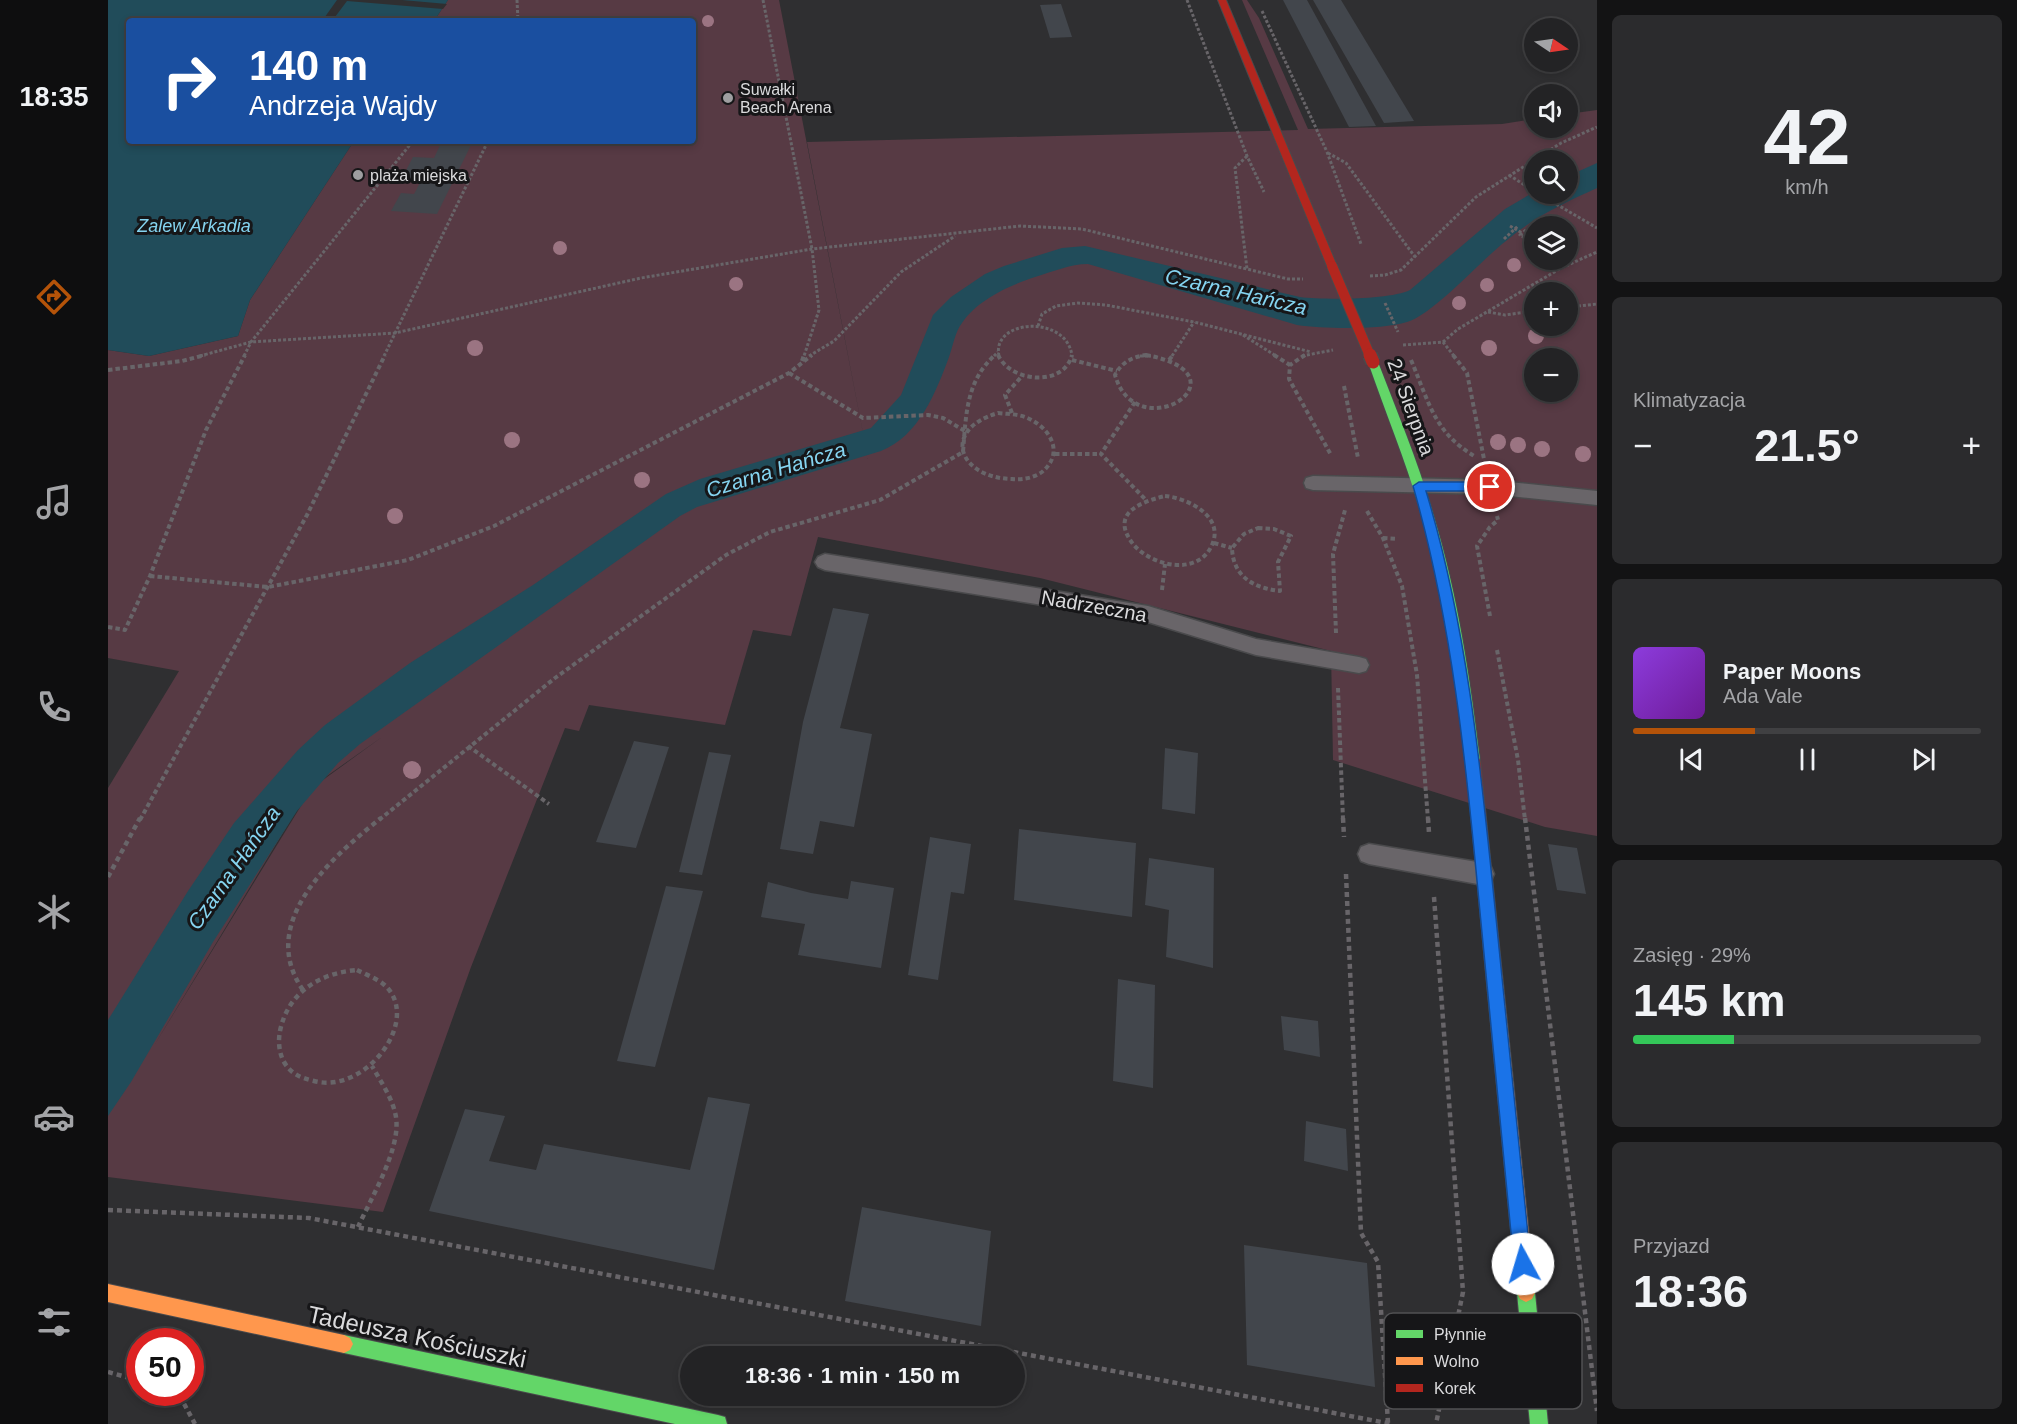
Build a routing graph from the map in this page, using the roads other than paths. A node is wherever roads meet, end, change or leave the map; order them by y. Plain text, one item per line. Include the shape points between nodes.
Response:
1 (1222, 0) edge
2 (1313, 483) dead end
3 (1419, 486) junction
4 (1597, 498) edge
5 (825, 562) dead end
6 (1359, 665) dead end
7 (1369, 854) dead end
8 (1483, 874) junction
9 (108, 1293) edge
10 (1528, 1313) edge
11 (1537, 1409) edge
12 (718, 1424) edge
13 (1539, 1424) edge

1 - 3 main road, 24 Sierpnia, bridge via 1373,362
2 - 3 lane
3 - 4 lane via 1490,487
3 - 8 main road, 24 Sierpnia via 1456,641
5 - 6 lane, Nadrzeczna via 1148,614 1256,647
7 - 8 lane
8 - 10 main road, 24 Sierpnia
9 - 12 main road, Tadeusza Kościuszki
11 - 13 main road, 24 Sierpnia

